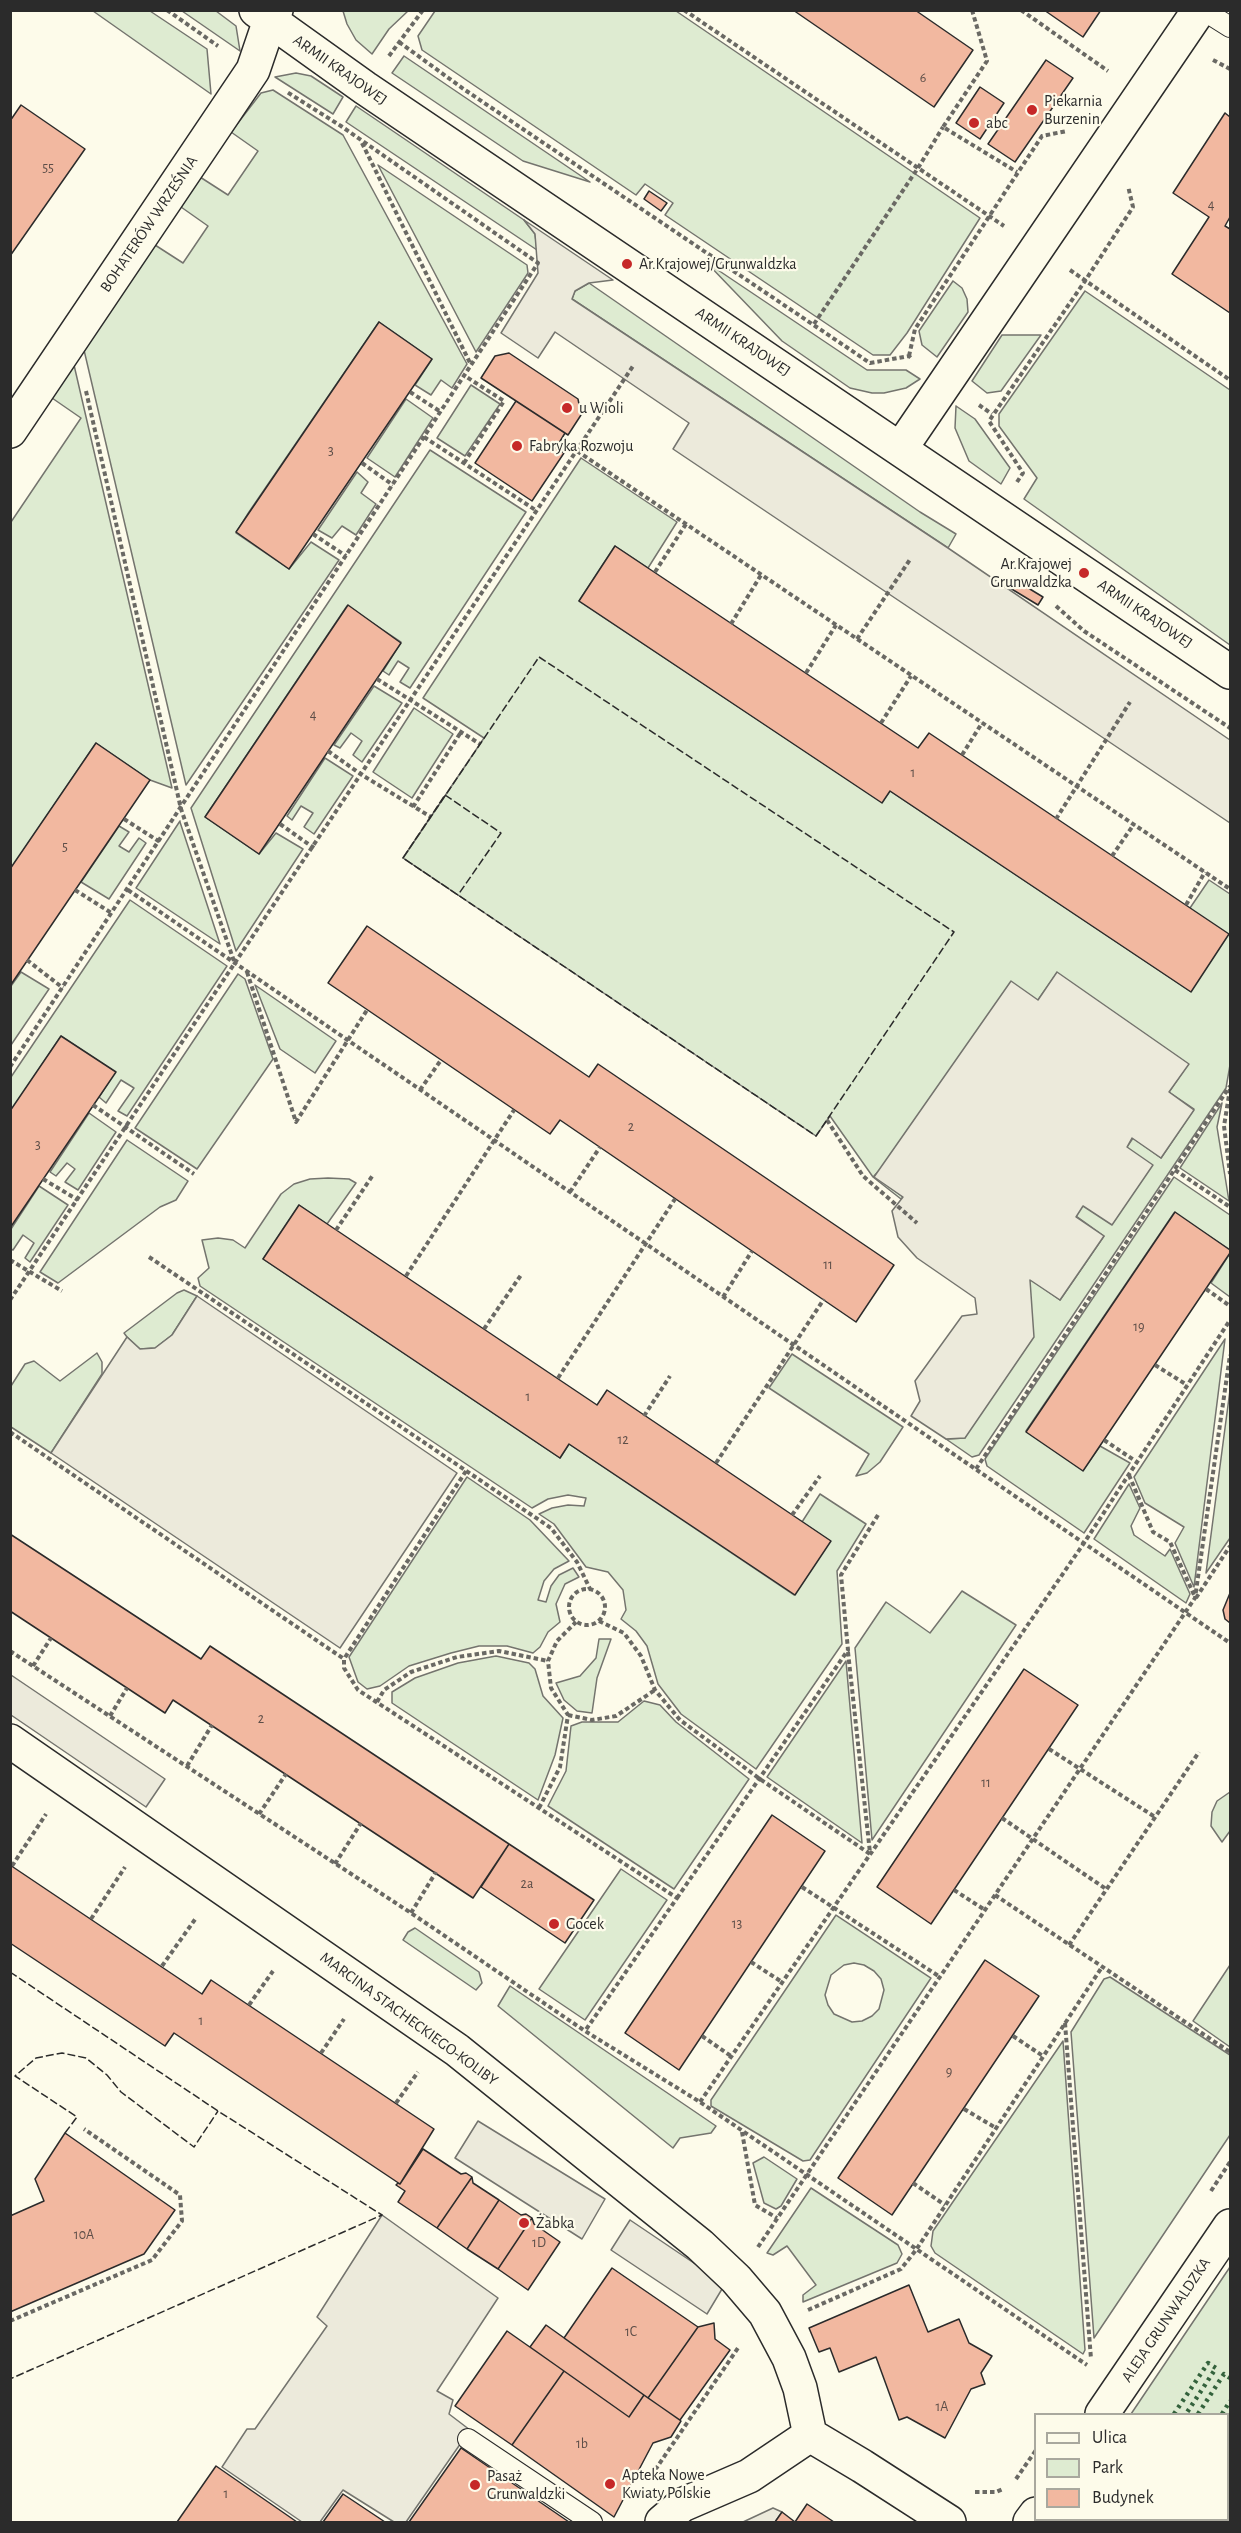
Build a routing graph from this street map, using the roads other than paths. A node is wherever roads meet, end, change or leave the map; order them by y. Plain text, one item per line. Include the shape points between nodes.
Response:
1 (1201, 10) edge
2 (268, 14) edge
3 (1230, 27) edge
4 (10, 431) edge
5 (901, 448) junction
6 (1230, 672) edge
7 (10, 1741) edge
8 (1230, 2226) edge
9 (1103, 2413) edge
10 (810, 2435) junction
11 (468, 2439) dead end
12 (592, 2523) edge
13 (662, 2523) edge
14 (949, 2523) edge

1 - 3 lane
1 - 5 street
2 - 4 street, BOHATERÓW WRZEŚNIA via 252,70
2 - 5 street, ARMII KRAJOWEJ via 365,88
5 - 6 street, ARMII KRAJOWEJ
7 - 10 street, MARCINA STACHECKIEGO-KOLIBY via 456,2050 700,2245 765,2313 789,2358
8 - 9 street, ALEJA GRUNWALDZKA
10 - 13 street via 749,2476 682,2505
10 - 14 street
11 - 12 lane

